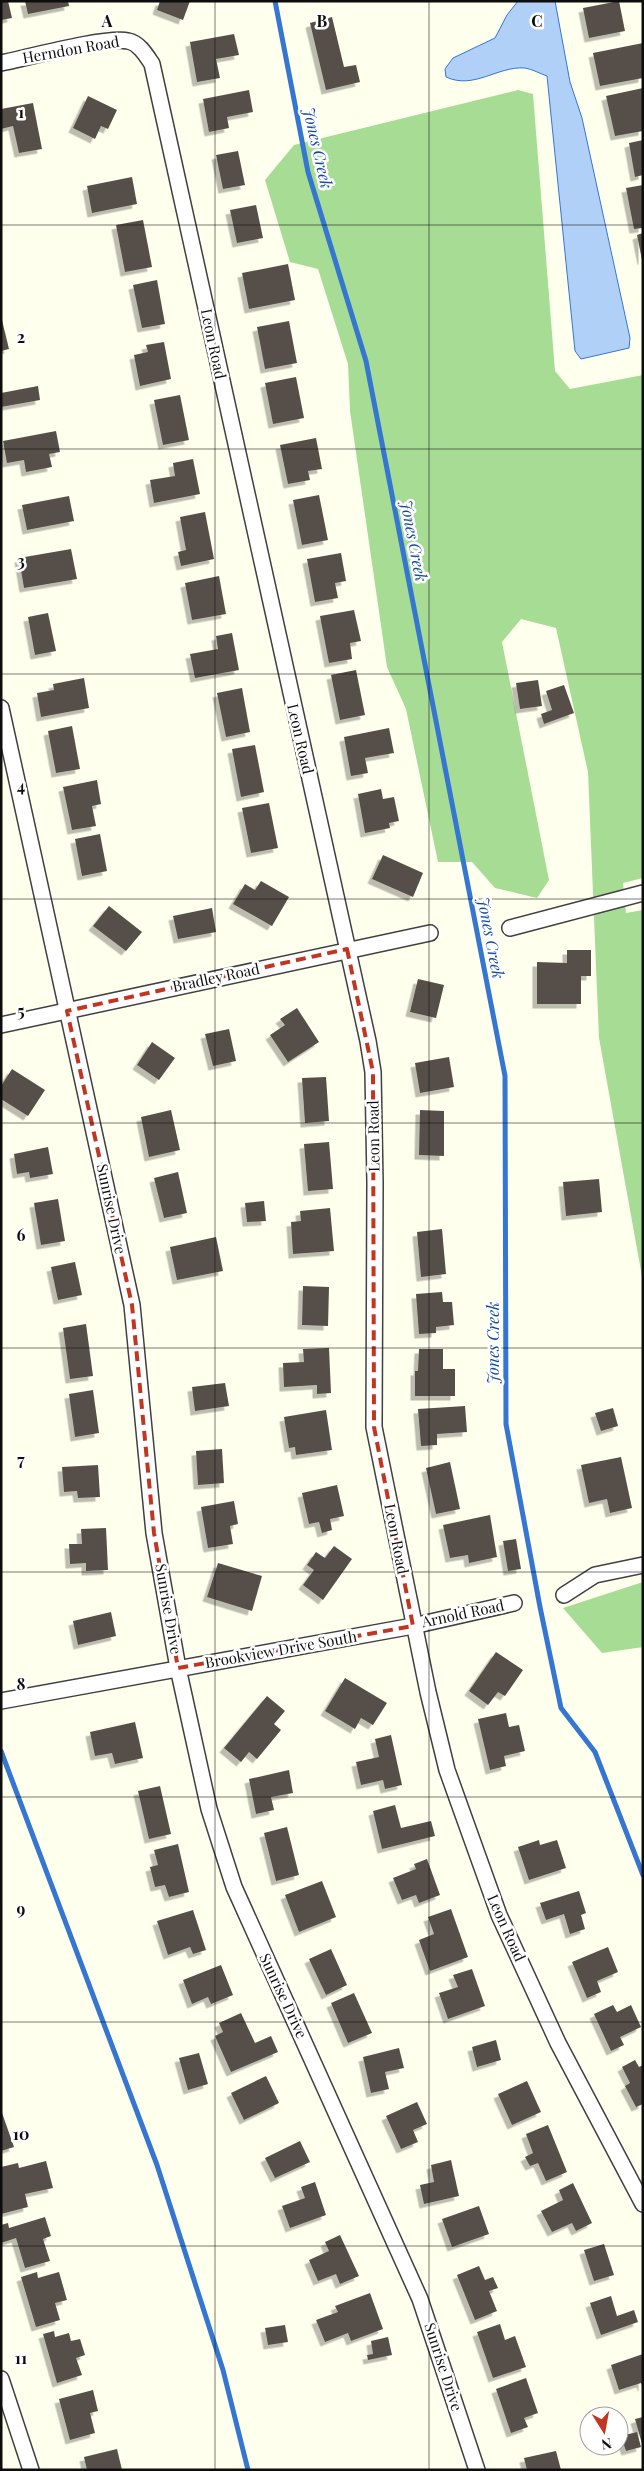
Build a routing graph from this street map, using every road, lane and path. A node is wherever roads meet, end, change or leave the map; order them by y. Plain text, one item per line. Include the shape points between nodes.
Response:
1 (139, 46) joint
2 (1, 63) edge
3 (1, 708) edge
4 (643, 894) edge
5 (510, 928) dead end
6 (430, 933) dead end
7 (348, 949) junction
8 (67, 1011) junction
9 (1, 1025) edge
10 (643, 1565) edge
11 (564, 1595) dead end
12 (514, 1603) dead end
13 (413, 1626) junction
14 (178, 1668) junction
15 (1, 1702) edge
16 (643, 2204) edge
17 (1, 2379) edge
18 (31, 2470) edge
19 (477, 2470) edge

1 - 2 street, Herndon Road via 127,40 101,43
1 - 7 street, Leon Road via 152,64
3 - 8 street, Sunrise Drive
4 - 5 street
6 - 7 street, Bradley Road
7 - 8 street, Bradley Road
7 - 13 street, Leon Road via 373,1072 374,1427
8 - 9 street, Bradley Road
8 - 14 street, Sunrise Drive via 132,1305 154,1533
10 - 11 street via 595,1575
12 - 13 street, Arnold Road
13 - 14 street, Brookview Drive South
13 - 16 street, Leon Road via 447,1770 499,1915 558,2043
14 - 15 street, Brookview Drive South
14 - 19 street, Sunrise Drive via 209,1808 234,1887 420,2299
17 - 18 street

